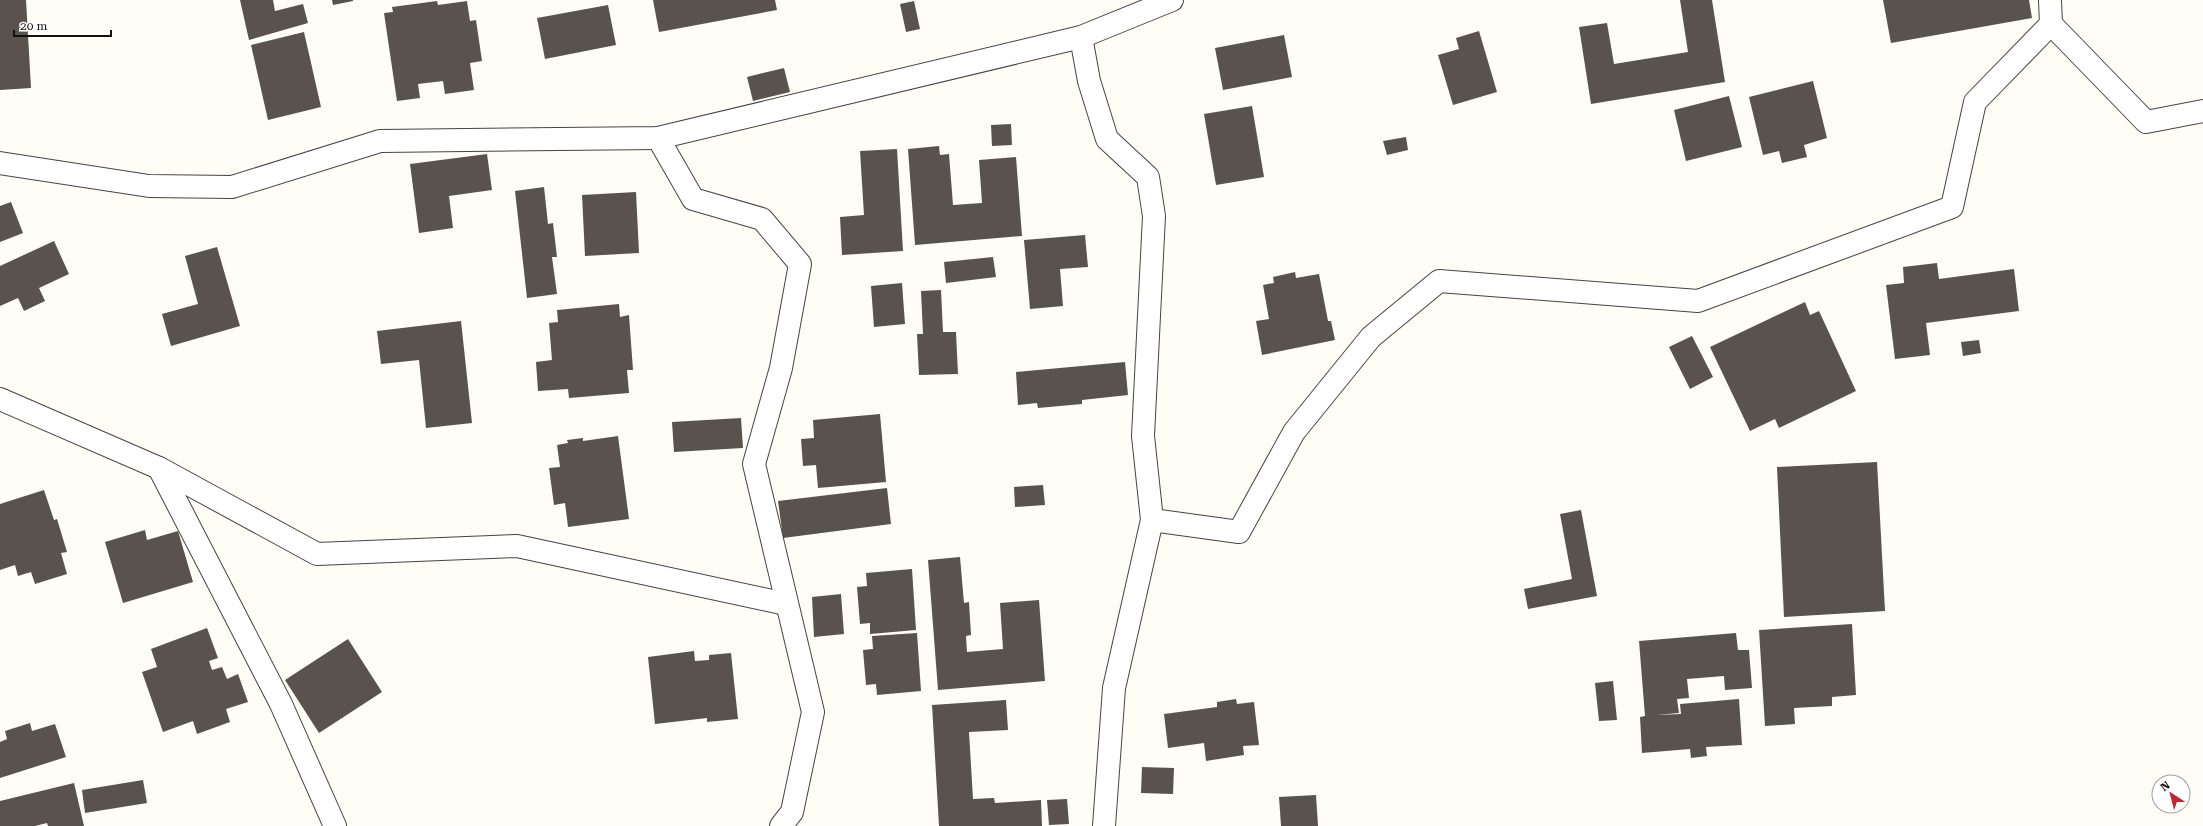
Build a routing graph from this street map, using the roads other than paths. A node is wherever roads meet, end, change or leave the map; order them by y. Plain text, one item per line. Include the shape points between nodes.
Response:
1 (1172, 0) edge
2 (2050, 0) edge
3 (2051, 24) junction
4 (1081, 38) junction
5 (2203, 111) edge
6 (658, 138) junction
7 (0, 163) edge
8 (0, 399) edge
9 (159, 468) junction
10 (1152, 520) junction
11 (786, 604) junction
12 (335, 826) edge
13 (781, 826) edge
14 (1104, 826) edge

1 - 4 street
2 - 3 street
3 - 5 street via 2146,122
3 - 10 street via 1975,102 1952,207 1698,300 1439,281 1371,337 1299,426 1239,532
4 - 6 street
4 - 10 street via 1089,81 1107,139 1148,177 1154,216 1143,436
6 - 7 street via 380,141 232,187 149,186
6 - 11 street via 693,199 762,219 800,264 781,368 754,464
8 - 9 street
9 - 11 street via 317,554 517,546
9 - 12 street via 281,704
10 - 14 street via 1114,688
11 - 13 street via 812,712 792,812

